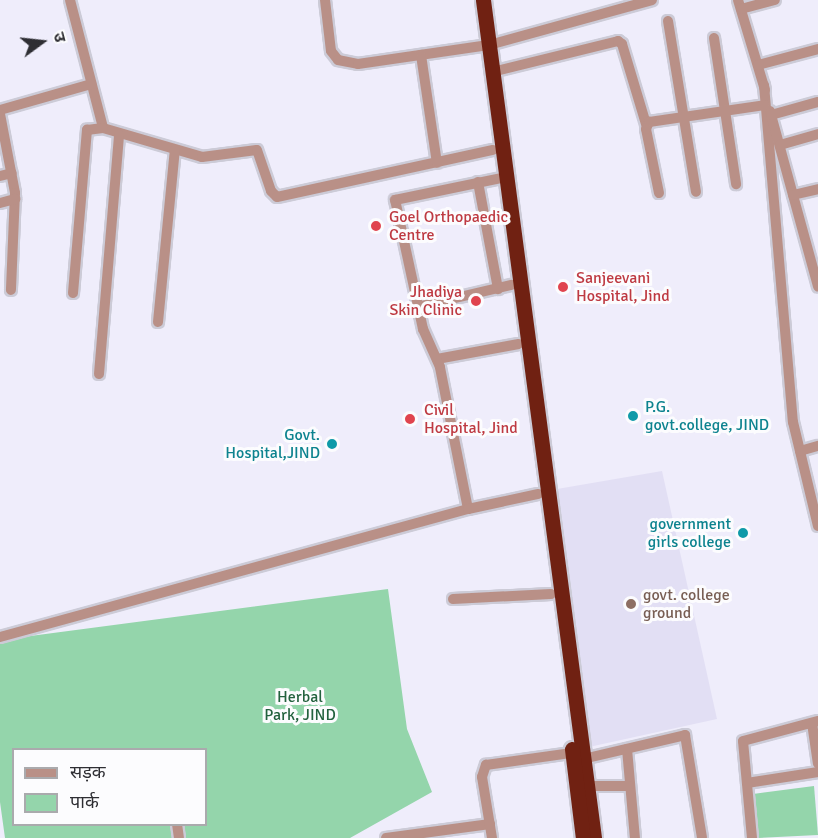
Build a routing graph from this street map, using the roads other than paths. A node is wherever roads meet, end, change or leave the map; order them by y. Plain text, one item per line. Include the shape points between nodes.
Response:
1 (70, 0) edge
2 (325, 0) edge
3 (472, 0) edge
4 (483, 0) edge
5 (652, 0) edge
6 (775, 0) edge
7 (740, 4) edge
8 (668, 21) dead end
9 (714, 38) dead end
10 (484, 46) junction
11 (818, 49) edge
12 (421, 55) junction
13 (758, 65) junction
14 (492, 72) junction
15 (91, 84) junction
16 (764, 85) junction
17 (818, 102) edge
18 (765, 105) junction
19 (0, 112) edge
20 (725, 113) junction
21 (771, 115) junction
22 (684, 118) junction
23 (646, 124) junction
24 (104, 128) junction
25 (1, 129) edge
26 (818, 134) edge
27 (119, 135) junction
28 (780, 145) junction
29 (175, 150) junction
30 (493, 150) junction
31 (437, 163) junction
32 (12, 173) junction
33 (0, 176) edge
34 (502, 178) junction
35 (478, 182) junction
36 (736, 184) dead end
37 (818, 189) edge
38 (696, 192) dead end
39 (659, 193) dead end
40 (793, 195) junction
41 (15, 199) junction
42 (0, 203) edge
43 (816, 272) edge
44 (505, 287) junction
45 (818, 287) edge
46 (11, 290) dead end
47 (73, 293) dead end
48 (417, 307) junction
49 (158, 321) dead end
50 (519, 344) junction
51 (437, 359) junction
52 (99, 374) dead end
53 (818, 446) edge
54 (800, 451) junction
55 (538, 494) junction
56 (468, 509) junction
57 (818, 526) edge
58 (551, 594) junction
59 (453, 599) dead end
60 (0, 638) edge
61 (815, 722) edge
62 (627, 749) junction
63 (579, 754) junction
64 (818, 764) edge
65 (818, 772) edge
66 (747, 783) junction
67 (588, 786) junction
68 (629, 786) junction
69 (490, 824) junction
70 (415, 836) edge
71 (386, 838) edge
72 (492, 838) edge
73 (583, 838) edge
74 (594, 838) edge
75 (635, 838) edge
76 (702, 838) edge
77 (752, 838) edge

1 - 15 street
2 - 12 street via 328,41 338,60 358,64
3 - 10 highway
4 - 10 highway
5 - 10 street
6 - 7 street
7 - 13 street
8 - 22 street
9 - 20 street
10 - 12 street
10 - 14 highway
10 - 30 highway
11 - 13 street
12 - 31 street
13 - 16 street
14 - 23 street via 618,41
14 - 34 highway
15 - 19 street
15 - 24 street
16 - 18 street
16 - 21 street
17 - 21 street
18 - 20 street
18 - 54 street via 791,402
19 - 25 street
20 - 22 street
20 - 36 street
21 - 28 street
22 - 23 street
22 - 38 street
23 - 39 street
24 - 27 street
24 - 47 street via 87,130
25 - 32 street
26 - 28 street
27 - 29 street
27 - 52 street
28 - 40 street
29 - 31 street via 208,157 257,150 271,191 281,198
29 - 49 street
30 - 31 street
30 - 34 highway
32 - 33 street
32 - 41 street
34 - 35 street
34 - 44 highway
34 - 63 highway
35 - 44 street
35 - 48 street via 395,200
37 - 40 street
40 - 43 street
41 - 42 street
41 - 46 street
43 - 45 street
44 - 48 street
44 - 50 highway
48 - 51 street
50 - 51 street
50 - 55 highway
51 - 56 street
53 - 54 street
54 - 57 street
55 - 56 street
55 - 58 highway
56 - 60 street
58 - 59 street
58 - 63 highway
61 - 64 street
61 - 66 street via 744,738
62 - 63 street
62 - 68 street
62 - 76 street via 685,735
63 - 67 highway
63 - 69 street via 486,765 482,777
63 - 73 highway
65 - 66 street
66 - 77 street
67 - 68 street
67 - 74 highway
68 - 75 street
69 - 70 street
69 - 72 street
70 - 71 street

